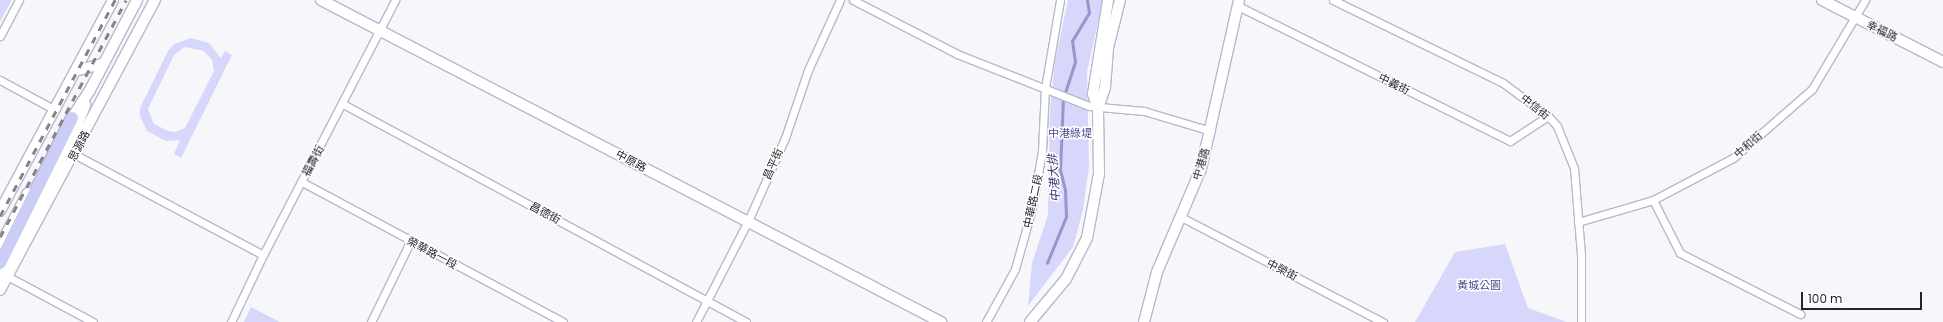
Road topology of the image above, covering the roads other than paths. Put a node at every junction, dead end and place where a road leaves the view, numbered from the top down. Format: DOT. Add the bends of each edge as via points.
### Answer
graph roads {
  1 [pos="19,0"];
  2 [pos="113,0"];
  3 [pos="137,0"];
  4 [pos="156,0"];
  5 [pos="321,0"];
  6 [pos="395,0"];
  7 [pos="840,0"];
  8 [pos="853,0"];
  9 [pos="1060,0"];
  10 [pos="1108,0"];
  11 [pos="1120,0"];
  12 [pos="1334,0"];
  13 [pos="1822,0"];
  14 [pos="1865,0"];
  15 [pos="1238,3"];
  16 [pos="1856,18"];
  17 [pos="380,30"];
  18 [pos="0,36"];
  19 [pos="1943,62"];
  20 [pos="104,63"];
  21 [pos="75,71"];
  22 [pos="0,80"];
  23 [pos="1045,88"];
  24 [pos="90,90"];
  25 [pos="343,104"];
  26 [pos="1094,107"];
  27 [pos="55,110"];
  28 [pos="1548,116"];
  29 [pos="72,118"];
  30 [pos="1211,131"];
  31 [pos="74,154"];
  32 [pos="302,182"];
  33 [pos="1653,200"];
  34 [pos="0,211"];
  35 [pos="1181,217"];
  36 [pos="748,222"];
  37 [pos="1578,222"];
  38 [pos="410,242"];
  39 [pos="0,246"];
  40 [pos="263,255"];
  41 [pos="0,263"];
  42 [pos="4,279"];
  43 [pos="0,290"];
  44 [pos="707,301"];
  45 [pos="1800,314"];
  46 [pos="93,322"];
  47 [pos="231,322"];
  48 [pos="371,322"];
  49 [pos="563,322"];
  50 [pos="696,322"];
  51 [pos="746,322"];
  52 [pos="941,322"];
  53 [pos="986,322"];
  54 [pos="1030,322"];
  55 [pos="1144,322"];
  56 [pos="1383,322"];
  57 [pos="1580,322"];
  1 -- 18 [label="street"];
  2 -- 21 [label="street"];
  3 -- 20 [label="street, 思源路"];
  4 -- 31 [label="street, 思源路"];
  5 -- 17 [label="street, 中原路"];
  6 -- 17 [label="street, 福壽街"];
  7 -- 36 [label="street, 昌平街" via="808,70 784,138"];
  8 -- 23 [label="street" via="957,54"];
  9 -- 23 [label="street, 中華路二段"];
  10 -- 26 [label="street" via="1094,78"];
  11 -- 26 [label="street" via="1108,48 1105,88"];
  12 -- 28 [label="street, 中信街" via="1503,83"];
  13 -- 16 [label="street, 幸福路"];
  14 -- 16 [label="street, 中和街"];
  15 -- 28 [label="street, 中義街" via="1510,141"];
  15 -- 30 [label="street, 中港路"];
  16 -- 19 [label="street, 幸福路"];
  16 -- 33 [label="street, 中和街" via="1812,89 1733,158"];
  17 -- 25 [label="street, 福壽街"];
  17 -- 36 [label="street, 中原路"];
  20 -- 21 [label="street"];
  20 -- 24 [label="street, 思源路"];
  21 -- 27 [label="street"];
  22 -- 27 [label="street"];
  23 -- 26 [label="street"];
  23 -- 53 [label="street, 中華路二段" via="1042,151 1032,208 1015,269"];
  24 -- 29 [label="street, 思源路"];
  24 -- 42 [label="street, 思源路" via="71,142"];
  25 -- 32 [label="street, 福壽街"];
  25 -- 44 [label="street, 昌德街"];
  26 -- 30 [label="street" via="1144,111"];
  26 -- 54 [label="street" via="1098,186 1087,238 1077,260 1057,290"];
  27 -- 34 [label="street"];
  28 -- 37 [label="street, 中信街" via="1557,126 1574,168"];
  29 -- 39 [label="street, 思源路"];
  29 -- 41 [label="highway"];
  30 -- 35 [label="street, 中港路" via="1201,169"];
  31 -- 40 [label="street"];
  31 -- 42 [label="street, 思源路"];
  32 -- 38 [label="street, 榮華路一段"];
  32 -- 40 [label="street, 福壽街"];
  33 -- 37 [label="street, 中和街"];
  33 -- 45 [label="street" via="1680,253"];
  35 -- 55 [label="street, 中港路" via="1156,272"];
  35 -- 56 [label="street, 中榮街"];
  36 -- 44 [label="street, 昌平街"];
  36 -- 52 [label="street, 中原路"];
  37 -- 57 [label="street, 中信街" via="1581,255"];
  38 -- 48 [label="street"];
  38 -- 49 [label="street, 榮華路一段"];
  40 -- 47 [label="street, 福壽街"];
  42 -- 43 [label="street, 思源路"];
  42 -- 46 [label="street"];
  44 -- 50 [label="street, 昌平街"];
  44 -- 51 [label="street, 昌德街"];
}
